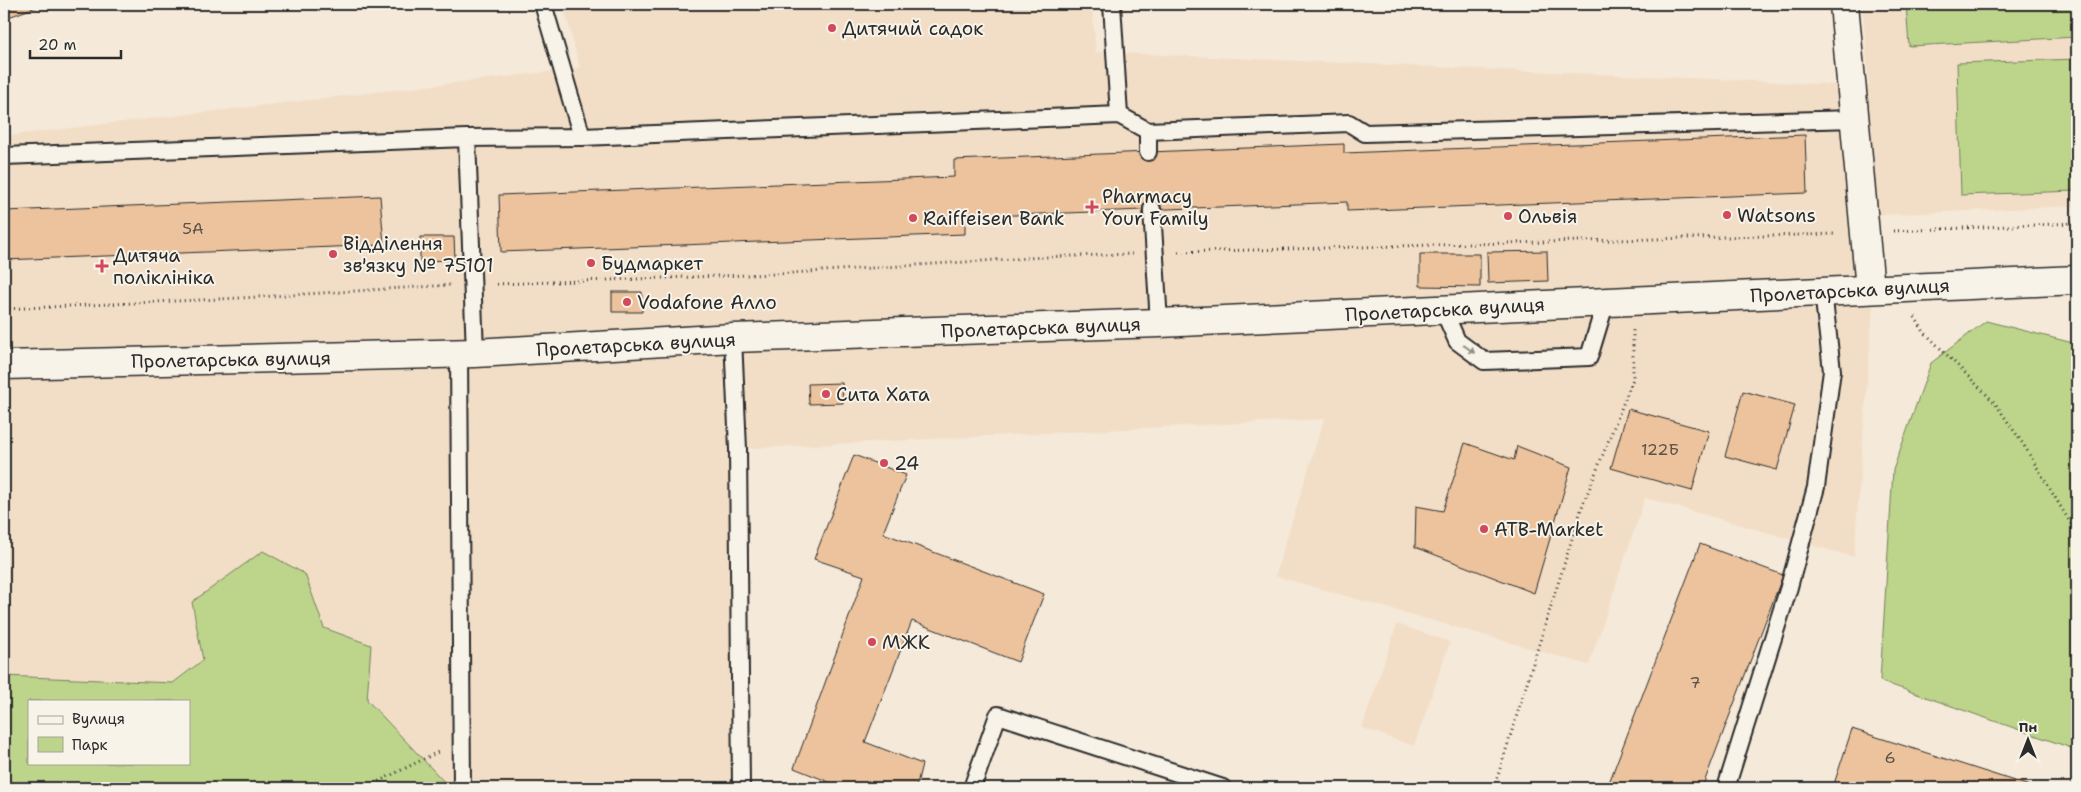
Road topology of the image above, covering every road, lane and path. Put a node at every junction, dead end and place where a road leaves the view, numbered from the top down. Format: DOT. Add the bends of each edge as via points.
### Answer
graph roads {
  1 [pos="543,4"];
  2 [pos="1112,4"];
  3 [pos="1844,4"];
  4 [pos="1119,114"];
  5 [pos="1856,119"];
  6 [pos="1148,131"];
  7 [pos="582,137"];
  8 [pos="466,138"];
  9 [pos="1148,152"];
  10 [pos="4,156"];
  11 [pos="1152,210"];
  12 [pos="2077,223"];
  13 [pos="1865,233"];
  14 [pos="1155,253"];
  15 [pos="2077,280"];
  16 [pos="472,285"];
  17 [pos="1897,288"];
  18 [pos="1870,289"];
  19 [pos="1823,291"];
  20 [pos="1619,301"];
  21 [pos="4,309"];
  22 [pos="1443,310"];
  23 [pos="1159,323"];
  24 [pos="733,338"];
  25 [pos="467,353"];
  26 [pos="4,365"];
  27 [pos="2077,534"];
  28 [pos="462,740"];
  29 [pos="365,788"];
  30 [pos="462,788"];
  31 [pos="741,788"];
  32 [pos="972,788"];
  33 [pos="1223,788"];
  34 [pos="1494,788"];
  35 [pos="1726,788"];
  1 -- 7 [label="lane"];
  2 -- 4 [label="lane"];
  3 -- 5 [label="street"];
  4 -- 6 [label="lane"];
  4 -- 7 [label="lane"];
  5 -- 6 [label="lane" via="1366,133 1349,123"];
  5 -- 13 [label="street"];
  6 -- 9 [label="lane"];
  7 -- 8 [label="lane"];
  8 -- 10 [label="lane"];
  8 -- 16 [label="lane"];
  11 -- 14 [label="lane"];
  12 -- 13 [label="path"];
  13 -- 14 [label="path"];
  13 -- 18 [label="street"];
  14 -- 16 [label="path" via="776,274"];
  14 -- 23 [label="lane"];
  15 -- 17 [label="street, Пролетарська вулиця"];
  16 -- 21 [label="path"];
  16 -- 25 [label="lane"];
  17 -- 18 [label="street, Пролетарська вулиця"];
  17 -- 27 [label="path" via="1924,332 1995,404"];
  18 -- 19 [label="street, Пролетарська вулиця"];
  19 -- 20 [label="street, Пролетарська вулиця"];
  19 -- 35 [label="lane" via="1832,371 1816,487 1789,587"];
  20 -- 22 [label="street, Пролетарська вулиця"];
  22 -- 20 [label="lane, one-way" via="1457,341 1484,361 1573,358 1588,357"];
  20 -- 34 [label="path" via="1633,379 1582,507"];
  22 -- 23 [label="street, Пролетарська вулиця"];
  23 -- 24 [label="street, Пролетарська вулиця"];
  24 -- 25 [label="street, Пролетарська вулиця"];
  24 -- 31 [label="lane" via="738,449"];
  25 -- 26 [label="street, Пролетарська вулиця"];
  25 -- 28 [label="lane"];
  28 -- 29 [label="path"];
  28 -- 30 [label="lane"];
  32 -- 33 [label="lane" via="998,715"];
}
